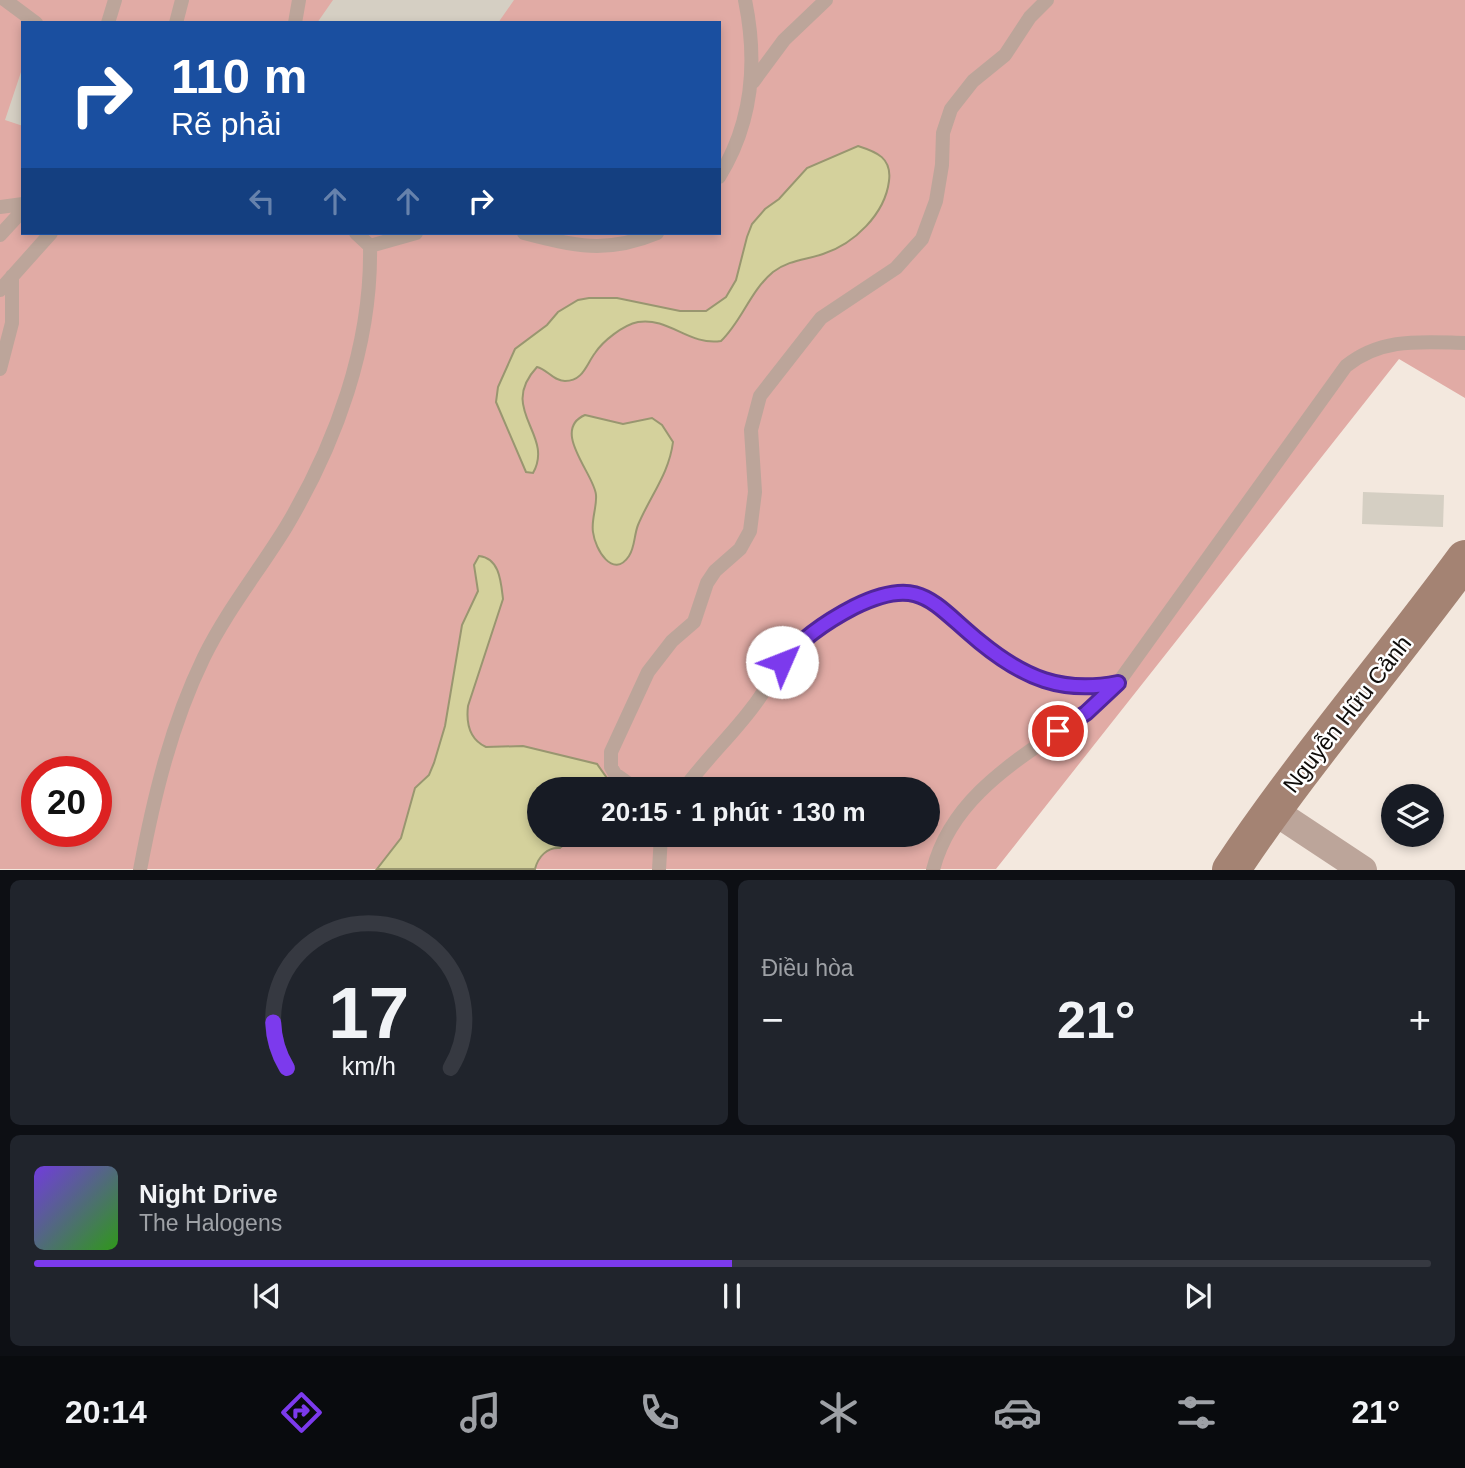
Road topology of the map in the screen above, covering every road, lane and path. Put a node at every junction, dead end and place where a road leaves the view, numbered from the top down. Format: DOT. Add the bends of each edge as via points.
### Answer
graph roads {
  1 [pos="5,0"];
  2 [pos="115,0"];
  3 [pos="182,0"];
  4 [pos="299,0"];
  5 [pos="745,0"];
  6 [pos="826,0"];
  7 [pos="1047,0"];
  8 [pos="33,21"];
  9 [pos="109,21"];
  10 [pos="177,21"];
  11 [pos="295,21"];
  12 [pos="752,84"];
  13 [pos="721,173"];
  14 [pos="21,204"];
  15 [pos="0,207"];
  16 [pos="21,212"];
  17 [pos="0,235"];
  18 [pos="49,235"];
  19 [pos="358,235"];
  20 [pos="409,235"];
  21 [pos="532,235"];
  22 [pos="651,235"];
  23 [pos="370,246"];
  24 [pos="12,276"];
  25 [pos="0,290"];
  26 [pos="1465,343"];
  27 [pos="0,369"];
  28 [pos="1465,559"];
  29 [pos="1118,683"];
  30 [pos="619,777"];
  31 [pos="693,777"];
  32 [pos="1272,809"];
  33 [pos="660,847"];
  34 [pos="141,870"];
  35 [pos="659,870"];
  36 [pos="933,870"];
  37 [pos="1231,870"];
  38 [pos="1363,870"];
  1 -- 8 [label="lane"];
  2 -- 9 [label="lane"];
  3 -- 10 [label="lane"];
  4 -- 11 [label="lane"];
  5 -- 12 [label="lane"];
  6 -- 12 [label="lane" via="784,40"];
  7 -- 30 [label="lane" via="1005,55 973,81 951,108 943,134 936,201 922,239 896,268 821,318 760,396 751,430 755,492 750,531 740,549 707,583 694,622 648,672 611,752 611,767"];
  12 -- 13 [label="lane" via="742,130"];
  14 -- 15 [label="lane"];
  16 -- 17 [label="lane"];
  18 -- 24 [label="lane"];
  19 -- 23 [label="lane"];
  20 -- 23 [label="lane"];
  21 -- 22 [label="lane" via="580,247 622,245"];
  23 -- 34 [label="lane" via="361,347 338,419 307,490 231,606 190,689 161,771"];
  24 -- 25 [label="lane"];
  24 -- 27 [label="lane" via="12,323"];
  26 -- 29 [label="lane" via="1398,342 1358,356 1346,366"];
  28 -- 32 [label="street, Nguyễn Hữu Cảnh"];
  29 -- 31 [label="lane" via="1075,688 1046,682 989,649 934,601 909,593 884,595 835,618 791,652 754,707"];
  29 -- 36 [label="lane" via="1086,713 996,776 958,820"];
  32 -- 37 [label="street, Nguyễn Hữu Cảnh"];
  32 -- 38 [label="street"];
  33 -- 35 [label="lane"];
}
